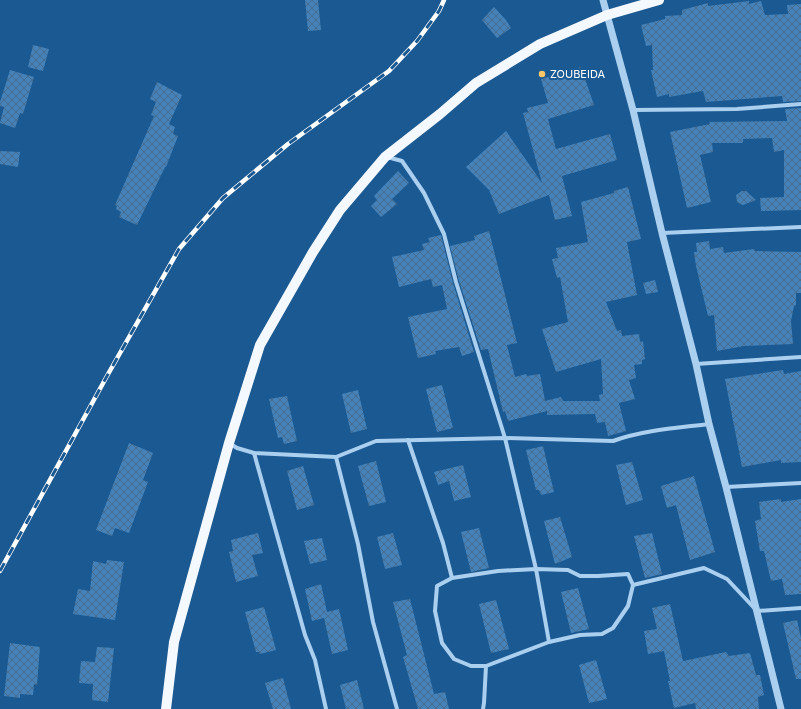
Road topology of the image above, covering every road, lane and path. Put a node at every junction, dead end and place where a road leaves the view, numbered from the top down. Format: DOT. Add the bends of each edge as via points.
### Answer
graph roads {
  1 [pos="600,0"];
  2 [pos="659,0"];
  3 [pos="605,7"];
  4 [pos="801,104"];
  5 [pos="633,110"];
  6 [pos="385,156"];
  7 [pos="801,227"];
  8 [pos="662,234"];
  9 [pos="801,357"];
  10 [pos="696,364"];
  11 [pos="709,424"];
  12 [pos="505,438"];
  13 [pos="408,440"];
  14 [pos="229,443"];
  15 [pos="254,453"];
  16 [pos="336,457"];
  17 [pos="801,483"];
  18 [pos="726,487"];
  19 [pos="536,569"];
  20 [pos="452,578"];
  21 [pos="633,584"];
  22 [pos="801,608"];
  23 [pos="757,611"];
  24 [pos="549,642"];
  25 [pos="486,666"];
  26 [pos="166,709"];
  27 [pos="326,709"];
  28 [pos="397,709"];
  29 [pos="483,709"];
  30 [pos="781,709"];
  1 -- 3 [label="street"];
  2 -- 3 [label="main road"];
  3 -- 5 [label="street"];
  3 -- 6 [label="main road" via="476,83"];
  4 -- 5 [label="street" via="737,109"];
  5 -- 8 [label="street"];
  6 -- 12 [label="street" via="402,161 424,193 444,234 456,282"];
  6 -- 14 [label="main road" via="340,210 260,345"];
  7 -- 8 [label="street"];
  8 -- 10 [label="street"];
  9 -- 10 [label="street"];
  10 -- 11 [label="street"];
  11 -- 12 [label="street" via="613,441"];
  11 -- 18 [label="street"];
  12 -- 13 [label="street"];
  12 -- 19 [label="street"];
  13 -- 16 [label="street" via="376,441"];
  13 -- 20 [label="street" via="443,543"];
  14 -- 15 [label="street"];
  14 -- 26 [label="main road" via="174,642"];
  15 -- 16 [label="street"];
  15 -- 27 [label="street" via="304,635 315,660"];
  16 -- 28 [label="street" via="358,544 373,622"];
  17 -- 18 [label="street"];
  18 -- 23 [label="street"];
  19 -- 20 [label="street" via="498,571"];
  19 -- 21 [label="street" via="568,570 580,576 628,574"];
  19 -- 24 [label="street"];
  20 -- 25 [label="street" via="437,586 435,611 442,644 454,659 471,666"];
  21 -- 23 [label="street" via="704,568 727,579"];
  21 -- 24 [label="street" via="628,606 613,628 602,634 580,635"];
  22 -- 23 [label="street"];
  23 -- 30 [label="street"];
  24 -- 25 [label="street"];
  25 -- 29 [label="street"];
}
